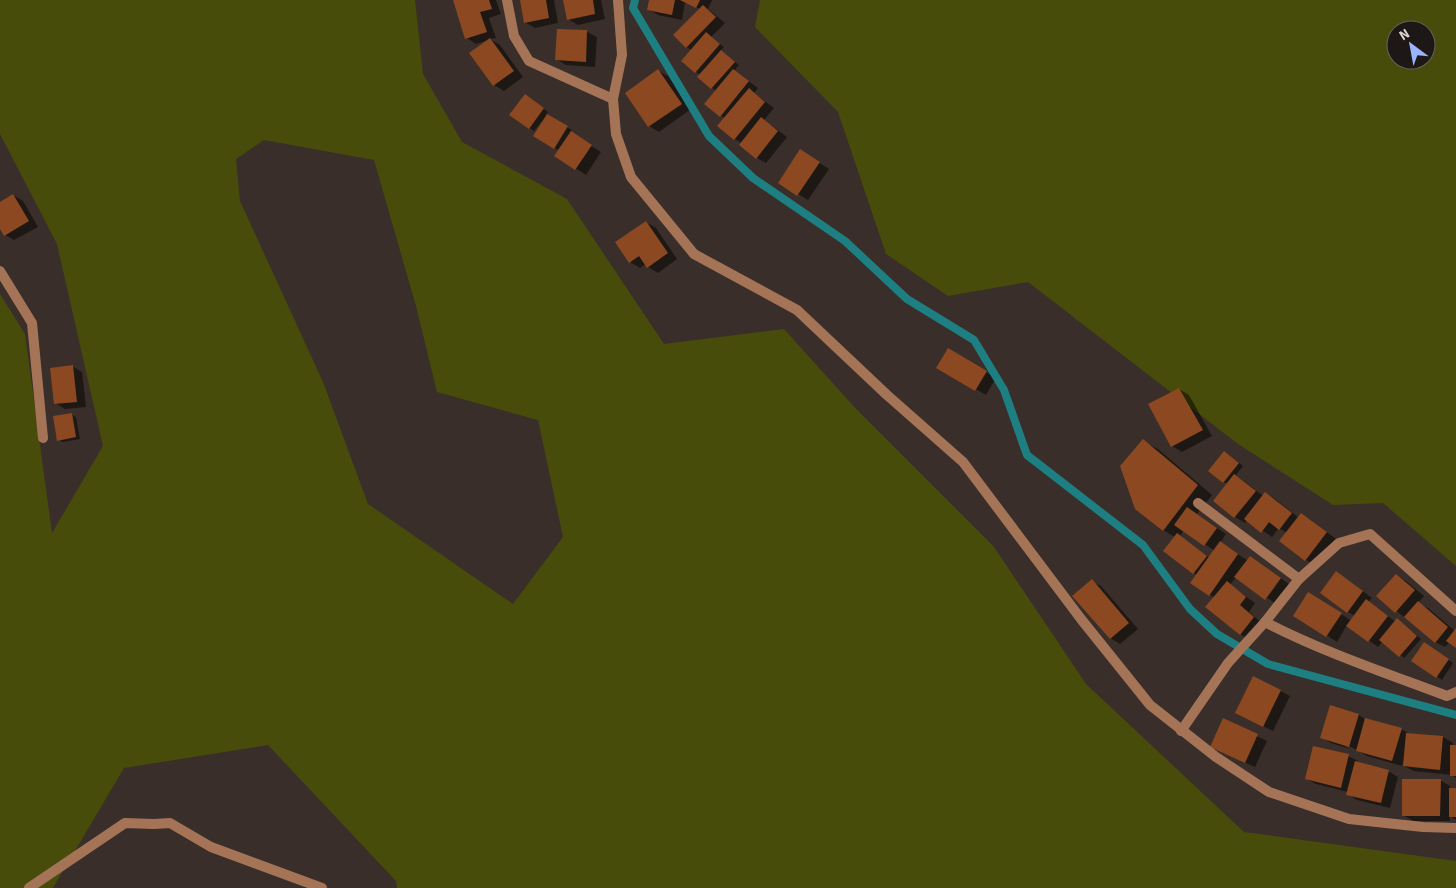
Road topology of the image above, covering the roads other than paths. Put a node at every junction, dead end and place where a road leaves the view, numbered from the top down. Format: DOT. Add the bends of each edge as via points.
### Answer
graph roads {
  1 [pos="507,0"];
  2 [pos="618,0"];
  3 [pos="613,99"];
  4 [pos="0,271"];
  5 [pos="43,438"];
  6 [pos="1198,503"];
  7 [pos="1299,579"];
  8 [pos="1456,612"];
  9 [pos="1265,622"];
  10 [pos="1456,692"];
  11 [pos="1182,731"];
  12 [pos="1456,828"];
  13 [pos="29,888"];
  14 [pos="322,888"];
  1 -- 3 [label="street" via="514,36 529,61"];
  2 -- 3 [label="street" via="622,55"];
  3 -- 11 [label="street" via="616,134 631,177 694,254 798,310 963,462 1150,705"];
  4 -- 5 [label="street" via="32,323"];
  6 -- 7 [label="street"];
  7 -- 8 [label="street" via="1339,543 1370,534"];
  7 -- 9 [label="street"];
  9 -- 10 [label="street" via="1293,637 1447,696"];
  9 -- 11 [label="street" via="1228,663"];
  11 -- 12 [label="street" via="1269,792 1349,819 1423,828"];
  13 -- 14 [label="street" via="125,824 170,823 211,847"];
}
